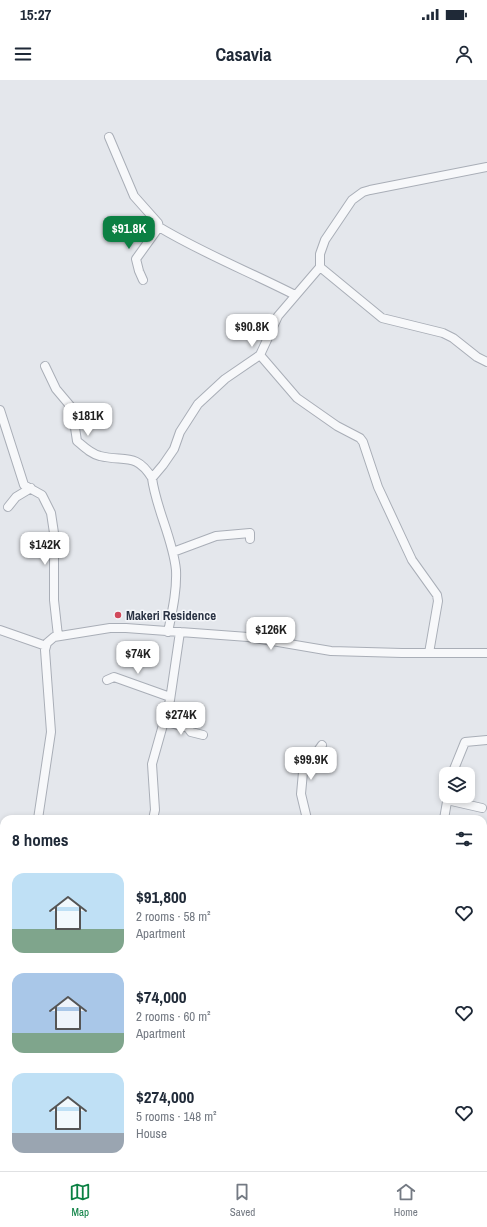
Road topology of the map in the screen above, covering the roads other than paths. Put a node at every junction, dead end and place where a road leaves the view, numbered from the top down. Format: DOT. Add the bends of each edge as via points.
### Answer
graph roads {
  1 [pos="109,137"];
  2 [pos="487,167"];
  3 [pos="159,227"];
  4 [pos="320,266"];
  5 [pos="143,280"];
  6 [pos="296,295"];
  7 [pos="260,355"];
  8 [pos="487,362"];
  9 [pos="45,366"];
  10 [pos="0,410"];
  11 [pos="152,478"];
  12 [pos="31,488"];
  13 [pos="8,507"];
  14 [pos="250,540"];
  15 [pos="172,552"];
  16 [pos="0,630"];
  17 [pos="168,632"];
  18 [pos="180,632"];
  19 [pos="58,636"];
  20 [pos="46,646"];
  21 [pos="429,653"];
  22 [pos="487,653"];
  23 [pos="107,680"];
  24 [pos="170,697"];
  25 [pos="164,721"];
  26 [pos="203,735"];
  27 [pos="487,740"];
  28 [pos="322,745"];
  29 [pos="455,767"];
  30 [pos="447,803"];
  31 [pos="465,803"];
  32 [pos="482,808"];
  33 [pos="39,815"];
  34 [pos="154,815"];
  35 [pos="305,815"];
  36 [pos="445,815"];
  1 -- 3 [label="street" via="134,196 158,222"];
  2 -- 4 [label="street" via="370,190 356,196 325,240 320,254"];
  3 -- 5 [label="street" via="136,259"];
  3 -- 6 [label="street" via="191,246"];
  4 -- 6 [label="street"];
  4 -- 8 [label="street" via="382,318 443,332"];
  6 -- 7 [label="street" via="278,316"];
  7 -- 11 [label="street" via="225,379 198,404 180,432 174,449"];
  7 -- 21 [label="street" via="297,398 360,438 366,447 378,487 412,560 437,595"];
  9 -- 11 [label="street" via="56,389 72,408 77,441 98,455 132,459 147,469"];
  10 -- 12 [label="street" via="24,485"];
  11 -- 15 [label="street" via="155,497"];
  12 -- 13 [label="street" via="16,497"];
  12 -- 19 [label="street" via="42,495 53,523 54,600"];
  14 -- 15 [label="street" via="250,533 216,536"];
  15 -- 17 [label="street" via="176,572"];
  16 -- 20 [label="street"];
  17 -- 18 [label="street"];
  17 -- 19 [label="street" via="110,628"];
  18 -- 21 [label="street" via="248,637 331,650"];
  18 -- 24 [label="street"];
  19 -- 20 [label="street" via="50,640"];
  20 -- 33 [label="street" via="51,732"];
  21 -- 22 [label="street"];
  23 -- 24 [label="street" via="114,677"];
  24 -- 25 [label="street"];
  25 -- 26 [label="street"];
  25 -- 34 [label="street" via="152,764"];
  27 -- 29 [label="street" via="465,742"];
  28 -- 35 [label="street" via="303,772 302,794"];
  30 -- 36 [label="street"];
  31 -- 32 [label="street"];
}
